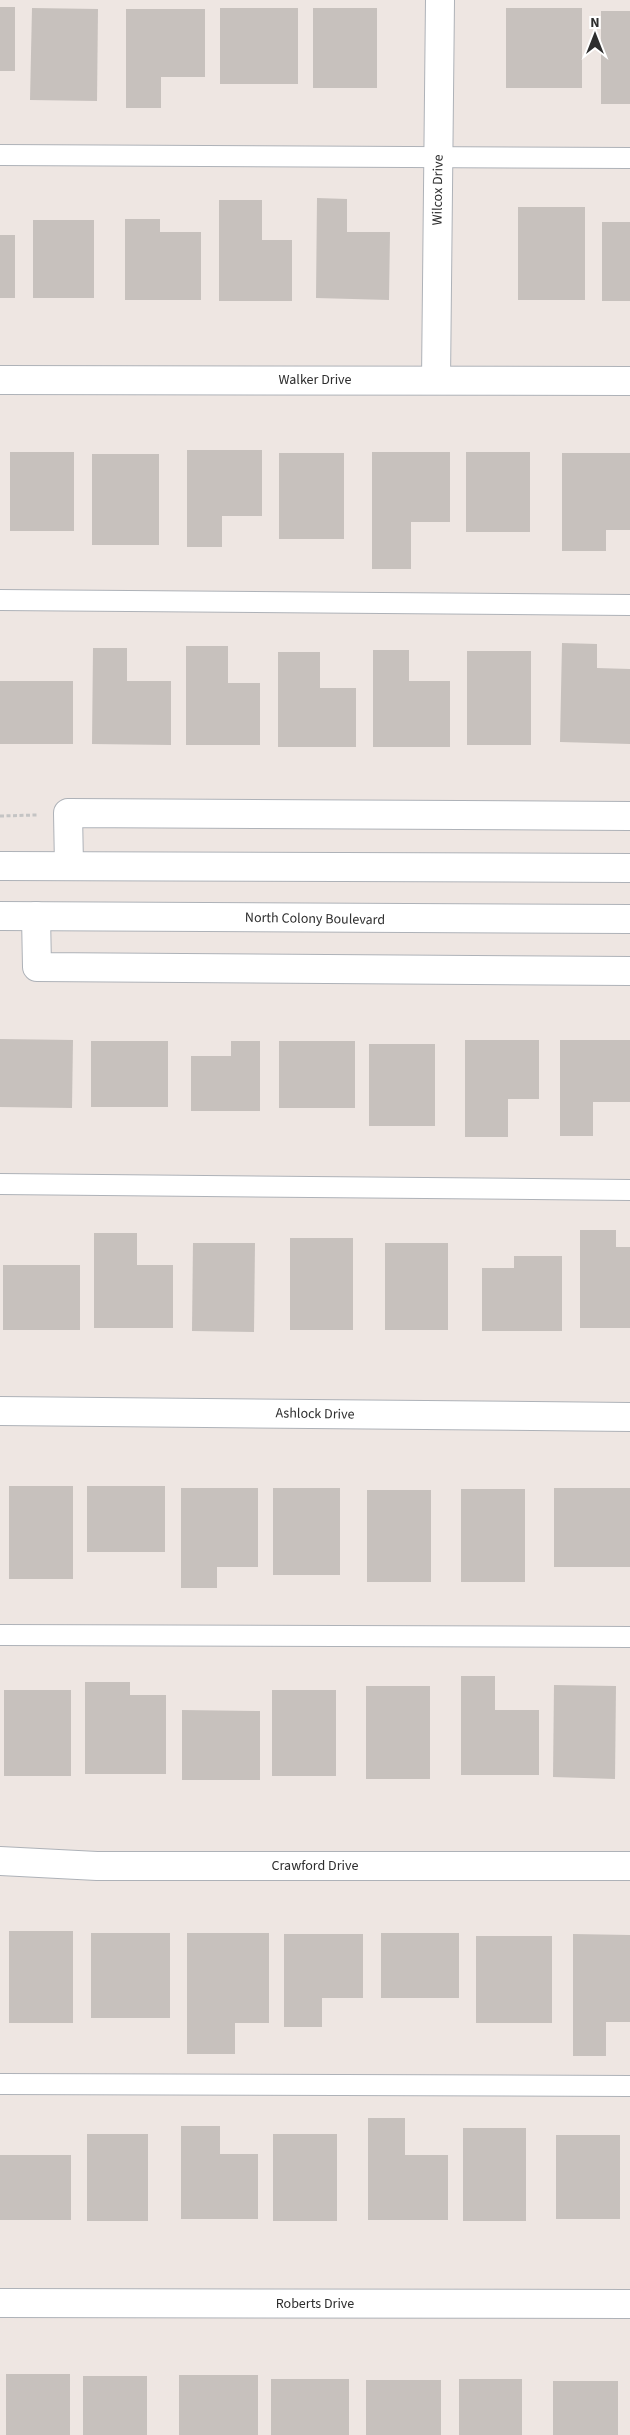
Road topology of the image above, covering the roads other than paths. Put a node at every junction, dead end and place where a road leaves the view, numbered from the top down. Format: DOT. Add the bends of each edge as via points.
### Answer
graph roads {
  1 [pos="440,0"];
  2 [pos="0,155"];
  3 [pos="439,157"];
  4 [pos="630,158"];
  5 [pos="0,380"];
  6 [pos="436,380"];
  7 [pos="630,381"];
  8 [pos="0,600"];
  9 [pos="630,605"];
  10 [pos="630,816"];
  11 [pos="0,866"];
  12 [pos="69,866"];
  13 [pos="630,868"];
  14 [pos="0,916"];
  15 [pos="36,916"];
  16 [pos="630,920"];
  17 [pos="630,971"];
  18 [pos="0,1184"];
  19 [pos="630,1190"];
  20 [pos="0,1411"];
  21 [pos="630,1417"];
  22 [pos="0,1635"];
  23 [pos="630,1638"];
  24 [pos="0,1861"];
  25 [pos="630,1866"];
  26 [pos="0,2084"];
  27 [pos="630,2086"];
  28 [pos="0,2303"];
  29 [pos="630,2304"];
  1 -- 3 [label="street, Wilcox Drive"];
  2 -- 3 [label="lane"];
  3 -- 4 [label="lane"];
  3 -- 6 [label="street, Wilcox Drive"];
  5 -- 6 [label="street, Walker Drive"];
  6 -- 7 [label="street, Walker Drive"];
  8 -- 9 [label="lane"];
  10 -- 12 [label="street" via="68,813"];
  11 -- 12 [label="street"];
  12 -- 13 [label="street"];
  14 -- 15 [label="street, North Colony Boulevard"];
  15 -- 16 [label="street, North Colony Boulevard"];
  15 -- 17 [label="street" via="37,967"];
  18 -- 19 [label="lane"];
  20 -- 21 [label="street, Ashlock Drive"];
  22 -- 23 [label="lane"];
  24 -- 25 [label="street, Crawford Drive" via="97,1866"];
  26 -- 27 [label="lane"];
  28 -- 29 [label="street, Roberts Drive"];
}
